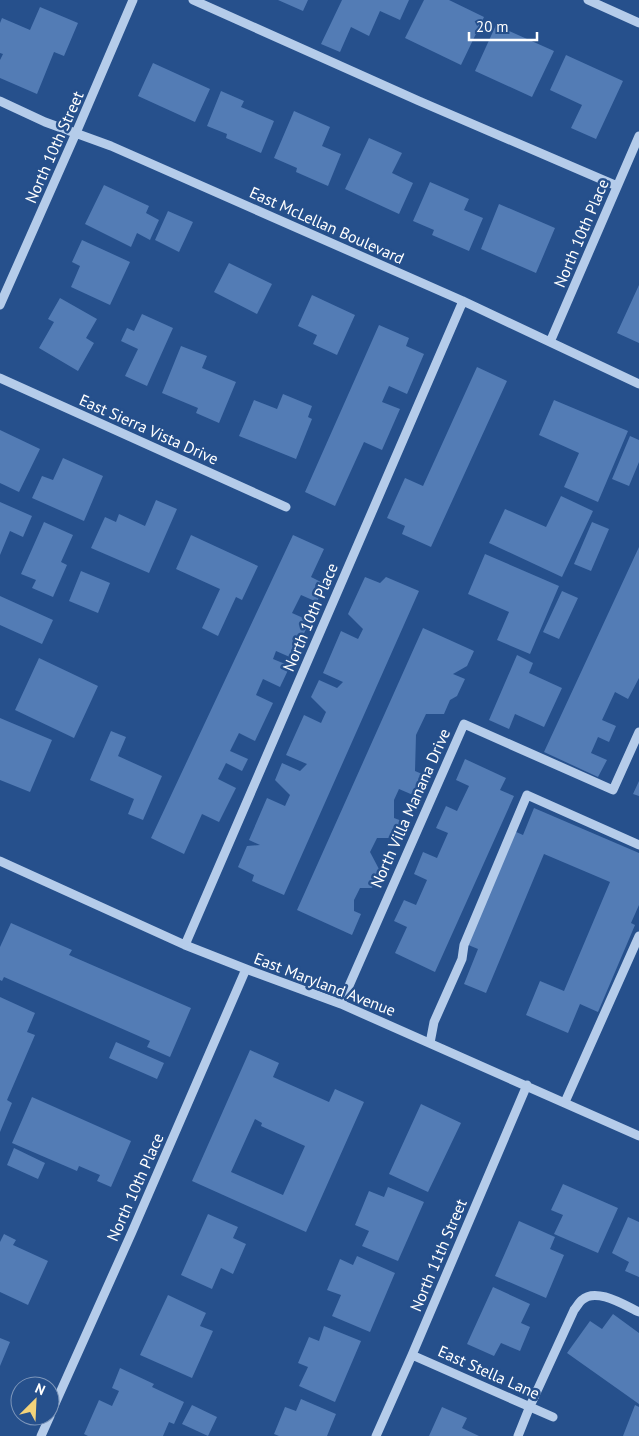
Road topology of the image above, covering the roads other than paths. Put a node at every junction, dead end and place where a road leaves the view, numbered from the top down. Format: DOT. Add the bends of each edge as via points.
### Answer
graph roads {
  1 [pos="133,0"];
  2 [pos="193,0"];
  3 [pos="588,0"];
  4 [pos="639,23"];
  5 [pos="0,101"];
  6 [pos="76,133"];
  7 [pos="639,136"];
  8 [pos="617,186"];
  9 [pos="463,301"];
  10 [pos="0,305"];
  11 [pos="550,342"];
  12 [pos="0,378"];
  13 [pos="639,384"];
  14 [pos="286,508"];
  15 [pos="639,732"];
  16 [pos="639,845"];
  17 [pos="0,861"];
  18 [pos="639,936"];
  19 [pos="185,945"];
  20 [pos="246,969"];
  21 [pos="341,1004"];
  22 [pos="430,1043"];
  23 [pos="527,1085"];
  24 [pos="565,1102"];
  25 [pos="639,1136"];
  26 [pos="639,1312"];
  27 [pos="412,1354"];
  28 [pos="60,1394"];
  29 [pos="530,1406"];
  30 [pos="553,1416"];
  31 [pos="376,1436"];
  32 [pos="518,1436"];
  1 -- 6 [label="street, North 10th Street"];
  2 -- 8 [label="street"];
  3 -- 4 [label="street"];
  5 -- 6 [label="street, East McLellan Boulevard"];
  6 -- 9 [label="street, East McLellan Boulevard"];
  6 -- 10 [label="street, North 10th Street"];
  7 -- 8 [label="street, North 10th Place"];
  8 -- 11 [label="street, North 10th Place"];
  9 -- 11 [label="street, East McLellan Boulevard"];
  9 -- 19 [label="street, North 10th Place"];
  11 -- 13 [label="street, East McLellan Boulevard"];
  12 -- 14 [label="street, East Sierra Vista Drive"];
  15 -- 21 [label="street, North Villa Manana Drive" via="613,790 464,724"];
  16 -- 22 [label="street" via="527,795 464,945 462,959 434,1022"];
  17 -- 19 [label="street, East Maryland Avenue"];
  18 -- 24 [label="street"];
  19 -- 20 [label="street, East Maryland Avenue"];
  20 -- 21 [label="street, East Maryland Avenue"];
  20 -- 28 [label="street, North 10th Place"];
  21 -- 22 [label="street, East Maryland Avenue"];
  22 -- 23 [label="street, East Maryland Avenue"];
  23 -- 24 [label="street, East Maryland Avenue"];
  23 -- 27 [label="street, North 11th Street"];
  24 -- 25 [label="street, East Maryland Avenue"];
  26 -- 29 [label="street" via="602,1296 591,1295 582,1300 574,1310"];
  27 -- 29 [label="street, East Stella Lane"];
  27 -- 31 [label="street, North 11th Street"];
  29 -- 30 [label="street, East Stella Lane"];
  29 -- 32 [label="street"];
}
